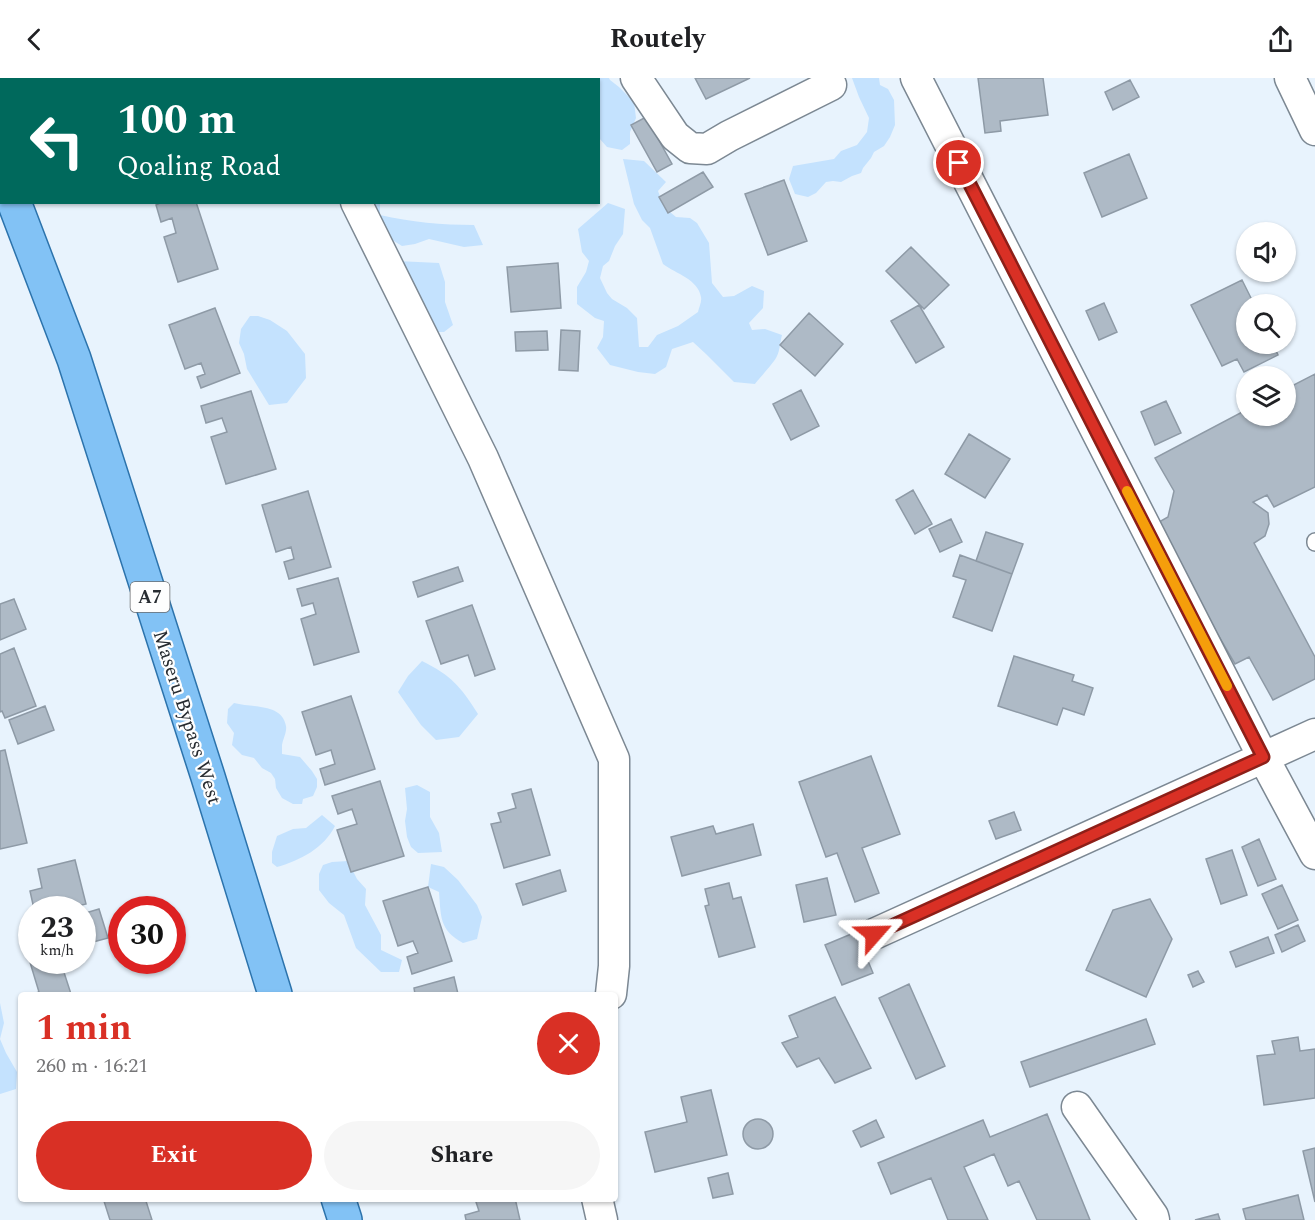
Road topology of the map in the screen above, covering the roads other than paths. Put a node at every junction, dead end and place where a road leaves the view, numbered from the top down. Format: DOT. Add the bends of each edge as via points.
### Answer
graph roads {
  1 [pos="636,78"];
  2 [pos="916,78"];
  3 [pos="1290,78"];
  4 [pos="831,85"];
  5 [pos="1315,130"];
  6 [pos="15,204"];
  7 [pos="357,204"];
  8 [pos="1315,734"];
  9 [pos="1263,757"];
  10 [pos="1315,854"];
  11 [pos="874,934"];
  12 [pos="274,992"];
  13 [pos="611,992"];
  14 [pos="1077,1107"];
  15 [pos="339,1202"];
  16 [pos="598,1202"];
  17 [pos="345,1220"];
  18 [pos="602,1220"];
  19 [pos="1154,1220"];
  1 -- 4 [label="street" via="675,136 690,148 707,150"];
  2 -- 9 [label="street"];
  3 -- 5 [label="street"];
  6 -- 12 [label="main road, Maseru Bypass West / A7" via="74,359"];
  7 -- 13 [label="street" via="483,458 614,759 615,966"];
  8 -- 9 [label="street"];
  9 -- 10 [label="street"];
  9 -- 11 [label="street"];
  14 -- 19 [label="street"];
  15 -- 17 [label="main road"];
  16 -- 18 [label="street"];
}
